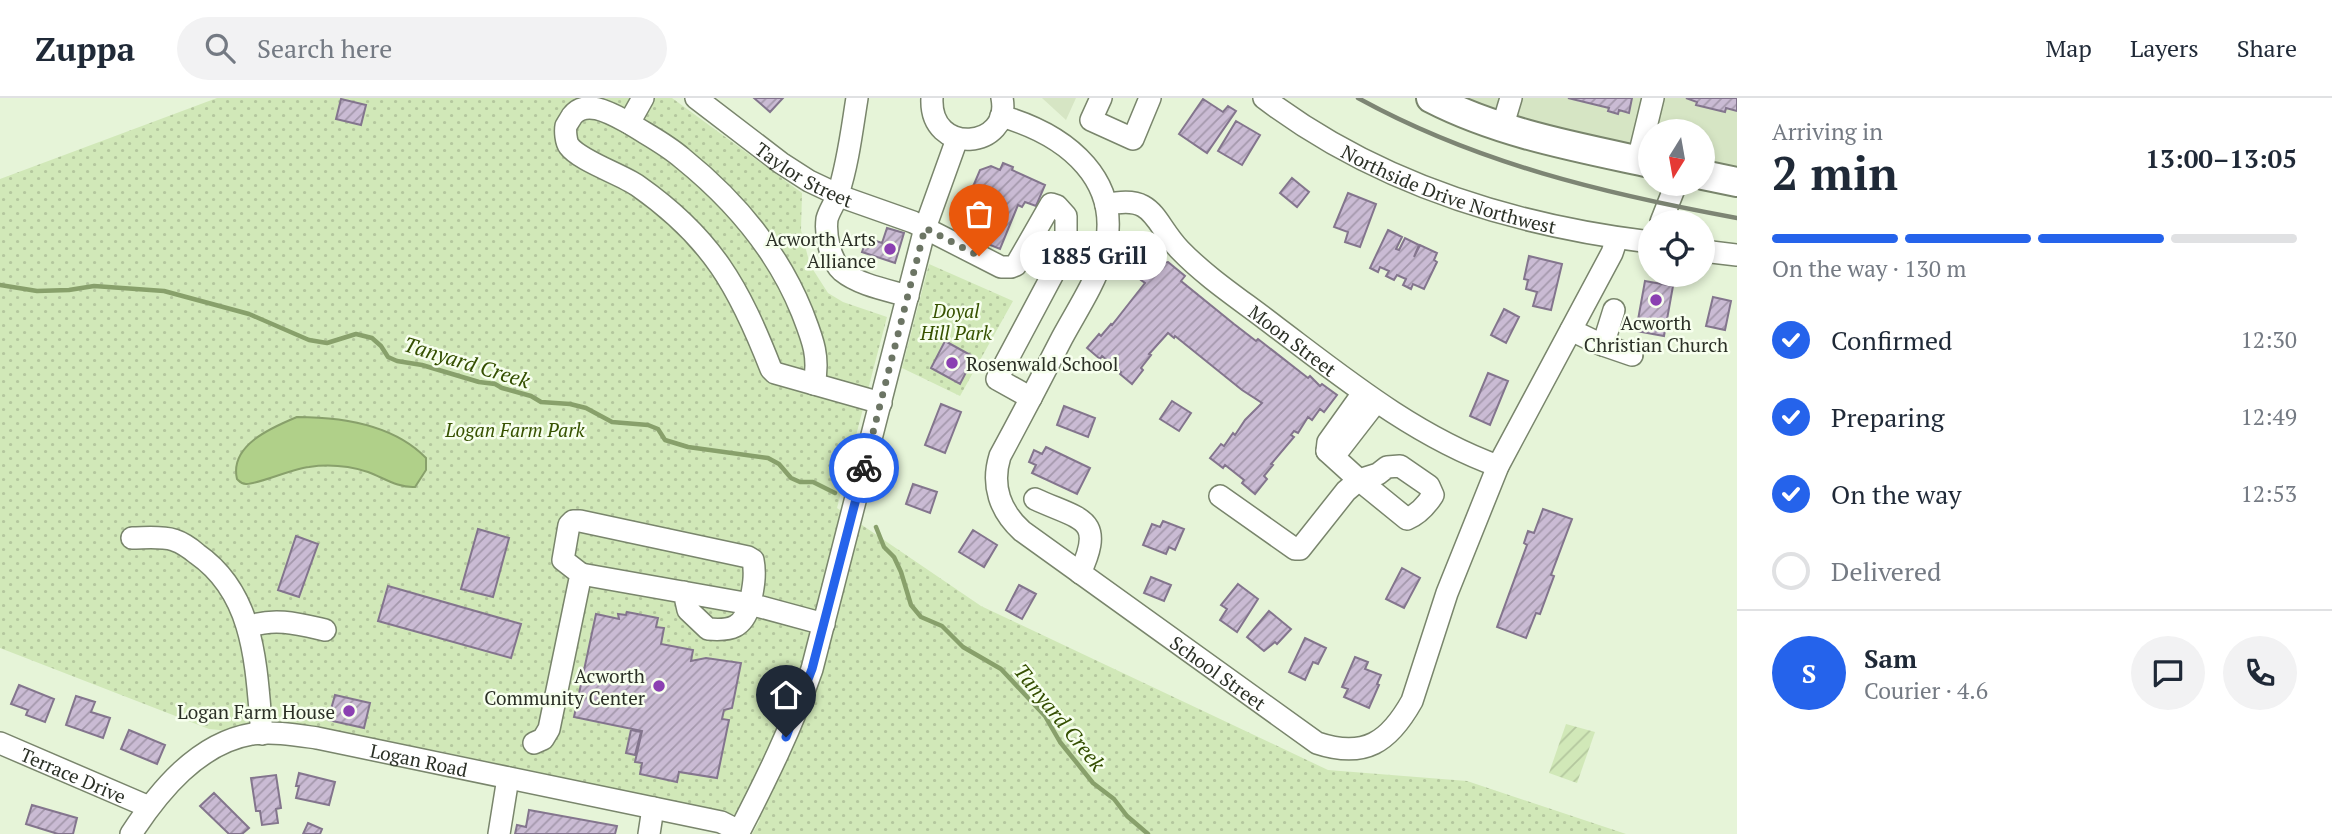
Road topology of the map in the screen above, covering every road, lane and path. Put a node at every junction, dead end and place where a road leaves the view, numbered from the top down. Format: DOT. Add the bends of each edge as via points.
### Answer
graph roads {
  1 [pos="643,98"];
  2 [pos="696,98"];
  3 [pos="857,98"];
  4 [pos="932,98"];
  5 [pos="1101,98"];
  6 [pos="1150,98"];
  7 [pos="1264,98"];
  8 [pos="1431,98"];
  9 [pos="1511,98"];
  10 [pos="1653,98"];
  11 [pos="1001,107"];
  12 [pos="1650,119"];
  13 [pos="1091,121"];
  14 [pos="629,123"];
  15 [pos="1502,128"];
  16 [pos="957,139"];
  17 [pos="1073,152"];
  18 [pos="1638,161"];
  19 [pos="1715,177"];
  20 [pos="1737,182"];
  21 [pos="838,195"];
  22 [pos="1106,205"];
  23 [pos="925,228"];
  24 [pos="1617,238"];
  25 [pos="1638,241"];
  26 [pos="1715,252"];
  27 [pos="1737,255"];
  28 [pos="908,296"];
  29 [pos="1614,310"];
  30 [pos="1570,330"];
  31 [pos="1603,345"];
  32 [pos="1632,355"];
  33 [pos="814,384"];
  34 [pos="1031,398"];
  35 [pos="1370,398"];
  36 [pos="881,402"];
  37 [pos="1498,466"];
  38 [pos="1220,496"];
  39 [pos="1035,499"];
  40 [pos="132,538"];
  41 [pos="1080,573"];
  42 [pos="582,574"];
  43 [pos="684,592"];
  44 [pos="750,604"];
  45 [pos="824,624"];
  46 [pos="248,626"];
  47 [pos="325,630"];
  48 [pos="262,733"];
  49 [pos="0,743"];
  50 [pos="534,743"];
  51 [pos="508,778"];
  52 [pos="149,807"];
  53 [pos="653,807"];
  54 [pos="738,833"];
  55 [pos="131,834"];
  56 [pos="499,834"];
  57 [pos="649,834"];
  1 -- 14 [label="street"];
  2 -- 21 [label="street, Taylor Street" via="781,163"];
  3 -- 21 [label="street"];
  4 -- 16 [label="street" via="940,127"];
  5 -- 13 [label="street"];
  6 -- 13 [label="street" via="1133,139"];
  7 -- 24 [label="street, Northside Drive Northwest" via="1350,154 1422,187 1508,214"];
  8 -- 15 [label="main road"];
  9 -- 15 [label="street"];
  10 -- 12 [label="street"];
  11 -- 16 [label="street" via="988,134"];
  11 -- 17 [label="street, School Street"];
  13 -- 17 [label="street"];
  14 -- 33 [label="street" via="681,156 755,229 804,318 816,354"];
  14 -- 33 [label="street" via="598,108 581,108 566,125 567,143 579,155 637,185 698,236 732,284 771,369"];
  15 -- 18 [label="main road"];
  16 -- 23 [label="street"];
  17 -- 22 [label="street, School Street" via="1090,169"];
  19 -- 20 [label="main road"];
  21 -- 23 [label="street, Taylor Street"];
  21 -- 28 [label="street" via="827,226 842,271"];
  22 -- 34 [label="street, School Street" via="1102,259"];
  22 -- 35 [label="street, Moon Street" via="1131,201 1150,210 1180,250"];
  23 -- 28 [label="street"];
  23 -- 34 [label="street, Taylor Street" via="1001,267 1011,267 1051,204 1066,216 1063,255 997,380"];
  24 -- 25 [label="street, Northside Drive Northwest"];
  24 -- 30 [label="street, School Street"];
  26 -- 27 [label="street"];
  28 -- 36 [label="street"];
  29 -- 31 [label="street"];
  30 -- 31 [label="street"];
  30 -- 37 [label="street, School Street"];
  31 -- 32 [label="street"];
  33 -- 36 [label="street"];
  34 -- 41 [label="street, School Street" via="1000,456 998,496 1014,524"];
  35 -- 37 [label="street, Moon Street"];
  35 -- 38 [label="street" via="1328,442 1327,451 1359,480 1300,549"];
  36 -- 45 [label="street"];
  37 -- 41 [label="street, School Street" via="1447,593 1412,701 1395,729 1370,746 1334,748 1317,743"];
  39 -- 41 [label="street" via="1090,529 1092,541"];
  40 -- 46 [label="street" via="177,541 208,561 225,578"];
  42 -- 43 [label="street"];
  42 -- 44 [label="street" via="563,560 573,521 748,557 754,565"];
  42 -- 50 [label="street" via="549,729"];
  43 -- 44 [label="street"];
  43 -- 44 [label="street" via="688,610 708,628 732,628 746,616"];
  44 -- 45 [label="street"];
  45 -- 54 [label="street" via="794,720"];
  46 -- 47 [label="street" via="276,621"];
  46 -- 48 [label="street"];
  48 -- 51 [label="street, Logan Road" via="317,738"];
  48 -- 52 [label="street, Logan Road" via="218,745 172,781"];
  49 -- 52 [label="street, Terrace Drive"];
  51 -- 53 [label="street, Logan Road"];
  51 -- 56 [label="street"];
  52 -- 55 [label="street, Logan Road"];
  53 -- 54 [label="street, Logan Road" via="722,822"];
  53 -- 57 [label="street"];
}
